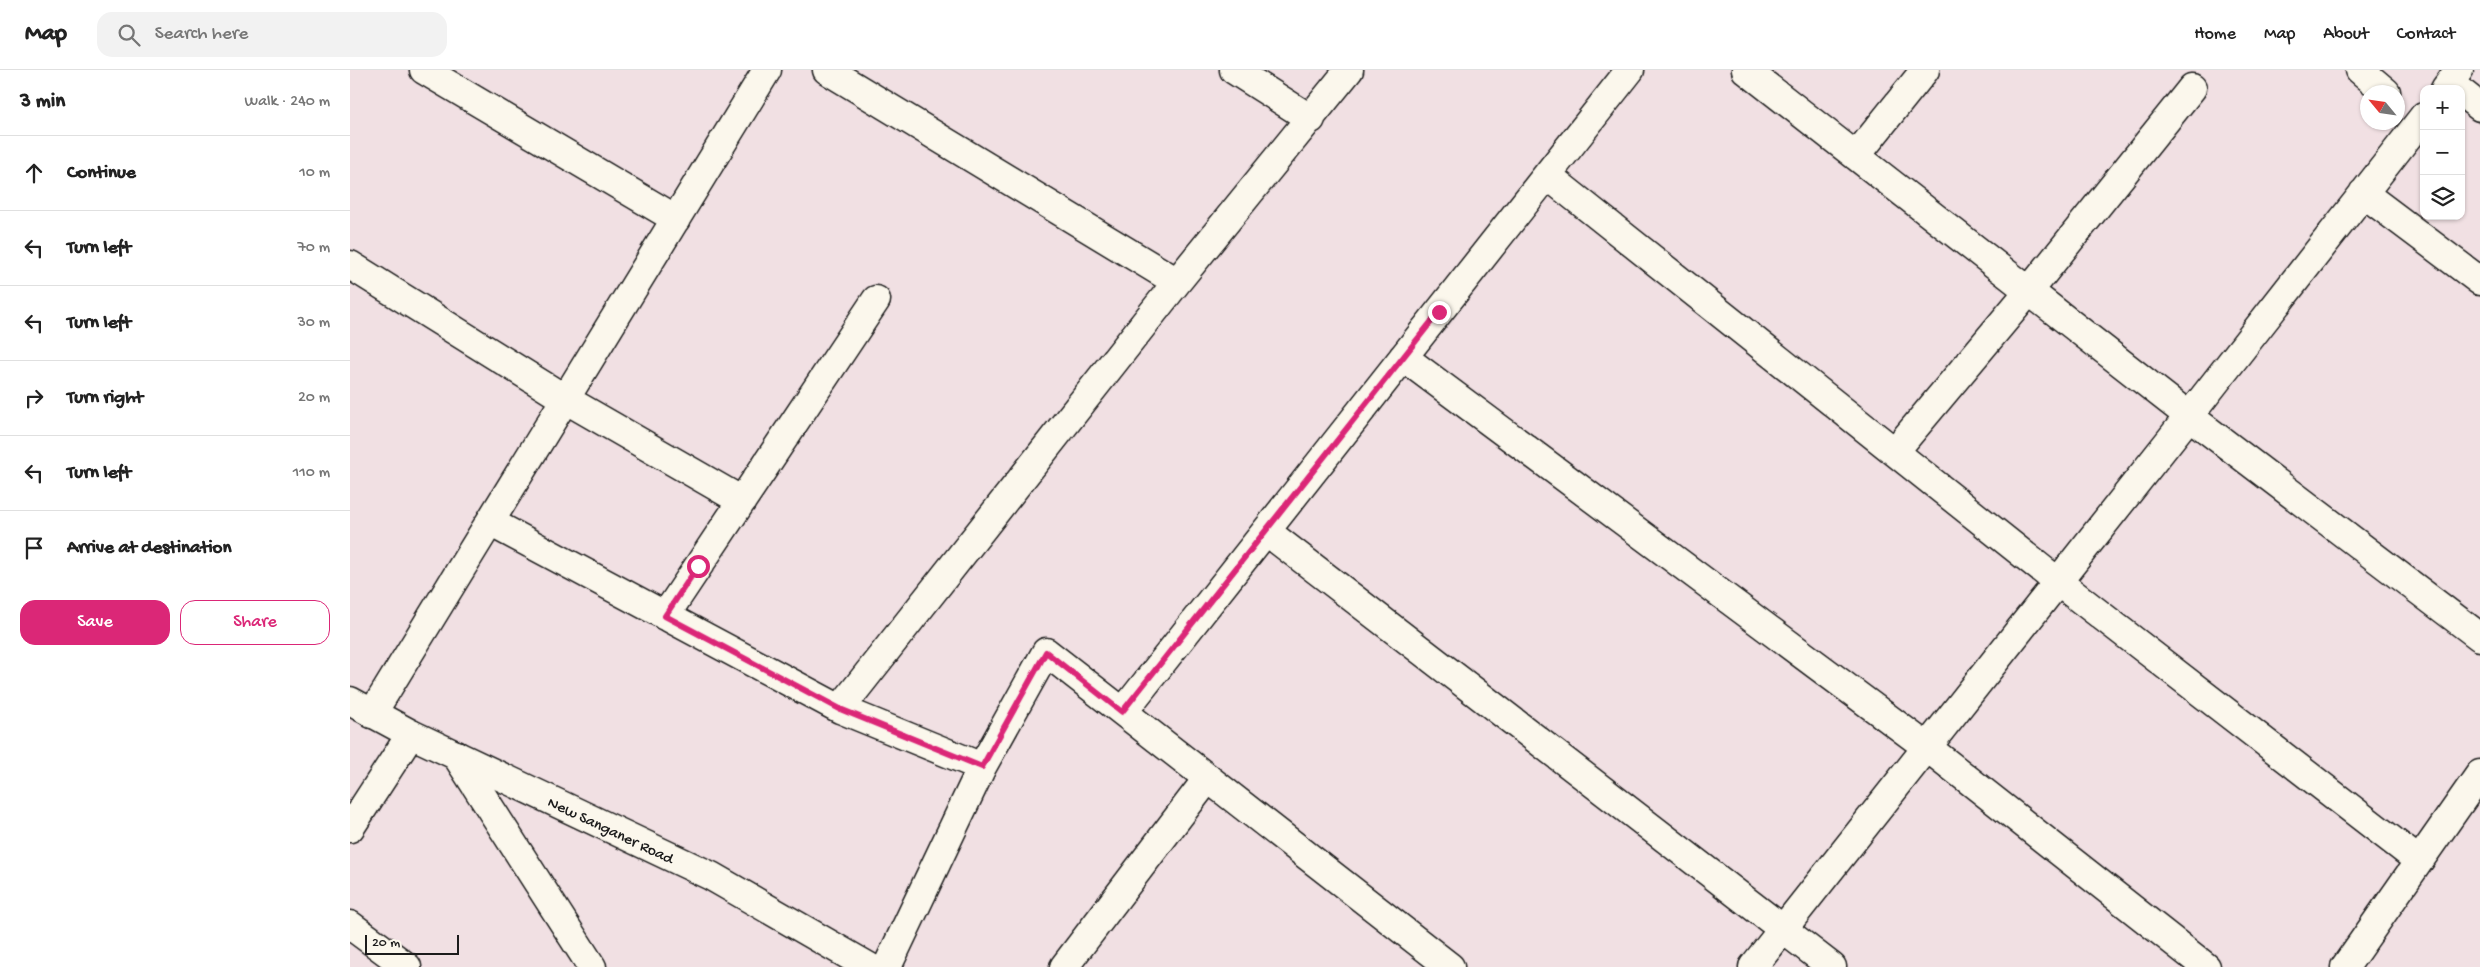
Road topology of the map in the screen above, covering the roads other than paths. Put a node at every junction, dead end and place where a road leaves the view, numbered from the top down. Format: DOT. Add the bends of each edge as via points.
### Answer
graph roads {
  1 [pos="424,70"];
  2 [pos="767,70"];
  3 [pos="827,70"];
  4 [pos="1234,70"];
  5 [pos="1349,70"];
  6 [pos="1630,70"];
  7 [pos="1746,70"];
  8 [pos="1925,70"];
  9 [pos="2360,70"];
  10 [pos="2454,84"];
  11 [pos="2378,85"];
  12 [pos="2192,88"];
  13 [pos="2405,107"];
  14 [pos="2480,107"];
  15 [pos="2420,117"];
  16 [pos="1311,118"];
  17 [pos="2420,121"];
  18 [pos="1856,156"];
  19 [pos="1547,175"];
  20 [pos="2363,193"];
  21 [pos="676,219"];
  22 [pos="350,265"];
  23 [pos="1177,282"];
  24 [pos="2480,282"];
  25 [pos="2029,291"];
  26 [pos="876,300"];
  27 [pos="1403,357"];
  28 [pos="565,399"];
  29 [pos="2189,416"];
  30 [pos="1895,452"];
  31 [pos="742,501"];
  32 [pos="490,522"];
  33 [pos="1266,530"];
  34 [pos="2058,582"];
  35 [pos="665,616"];
  36 [pos="2480,637"];
  37 [pos="361,708"];
  38 [pos="840,709"];
  39 [pos="1122,712"];
  40 [pos="411,734"];
  41 [pos="1928,748"];
  42 [pos="456,755"];
  43 [pos="982,767"];
  44 [pos="2480,774"];
  45 [pos="1208,778"];
  46 [pos="350,828"];
  47 [pos="2418,861"];
  48 [pos="350,925"];
  49 [pos="1784,930"];
  50 [pos="586,964"];
  51 [pos="407,967"];
  52 [pos="869,967"];
  53 [pos="887,967"];
  54 [pos="1064,967"];
  55 [pos="1450,967"];
  56 [pos="1753,967"];
  57 [pos="1832,967"];
  58 [pos="2206,967"];
  59 [pos="2345,967"];
  1 -- 21 [label="street"];
  2 -- 21 [label="street"];
  3 -- 23 [label="street"];
  4 -- 16 [label="street"];
  5 -- 16 [label="street"];
  6 -- 19 [label="street"];
  7 -- 18 [label="street"];
  8 -- 18 [label="street"];
  9 -- 11 [label="street"];
  10 -- 14 [label="street"];
  12 -- 25 [label="street"];
  13 -- 15 [label="street"];
  16 -- 23 [label="street"];
  17 -- 20 [label="street"];
  18 -- 25 [label="street"];
  19 -- 27 [label="street"];
  19 -- 30 [label="street"];
  20 -- 24 [label="street"];
  20 -- 29 [label="street"];
  21 -- 28 [label="street"];
  22 -- 28 [label="street"];
  23 -- 38 [label="street"];
  25 -- 29 [label="street"];
  25 -- 30 [label="street"];
  26 -- 31 [label="street"];
  27 -- 33 [label="street"];
  27 -- 41 [label="street"];
  28 -- 31 [label="street"];
  28 -- 32 [label="street"];
  29 -- 34 [label="street"];
  29 -- 36 [label="street"];
  30 -- 34 [label="street"];
  31 -- 35 [label="street"];
  32 -- 35 [label="street"];
  32 -- 37 [label="street"];
  33 -- 39 [label="street"];
  33 -- 49 [label="street"];
  34 -- 41 [label="street"];
  34 -- 47 [label="street"];
  35 -- 38 [label="street"];
  37 -- 40 [label="street, New Sanganer Road"];
  38 -- 43 [label="street"];
  39 -- 43 [label="street" via="1046,652"];
  39 -- 45 [label="street"];
  40 -- 42 [label="street, New Sanganer Road"];
  40 -- 46 [label="street"];
  41 -- 49 [label="street"];
  41 -- 58 [label="street"];
  42 -- 50 [label="street"];
  42 -- 52 [label="street, New Sanganer Road" via="711,876"];
  43 -- 53 [label="street"];
  44 -- 47 [label="street"];
  45 -- 54 [label="street"];
  45 -- 55 [label="street"];
  47 -- 59 [label="street"];
  48 -- 51 [label="street"];
  49 -- 56 [label="street"];
  49 -- 57 [label="street"];
}
